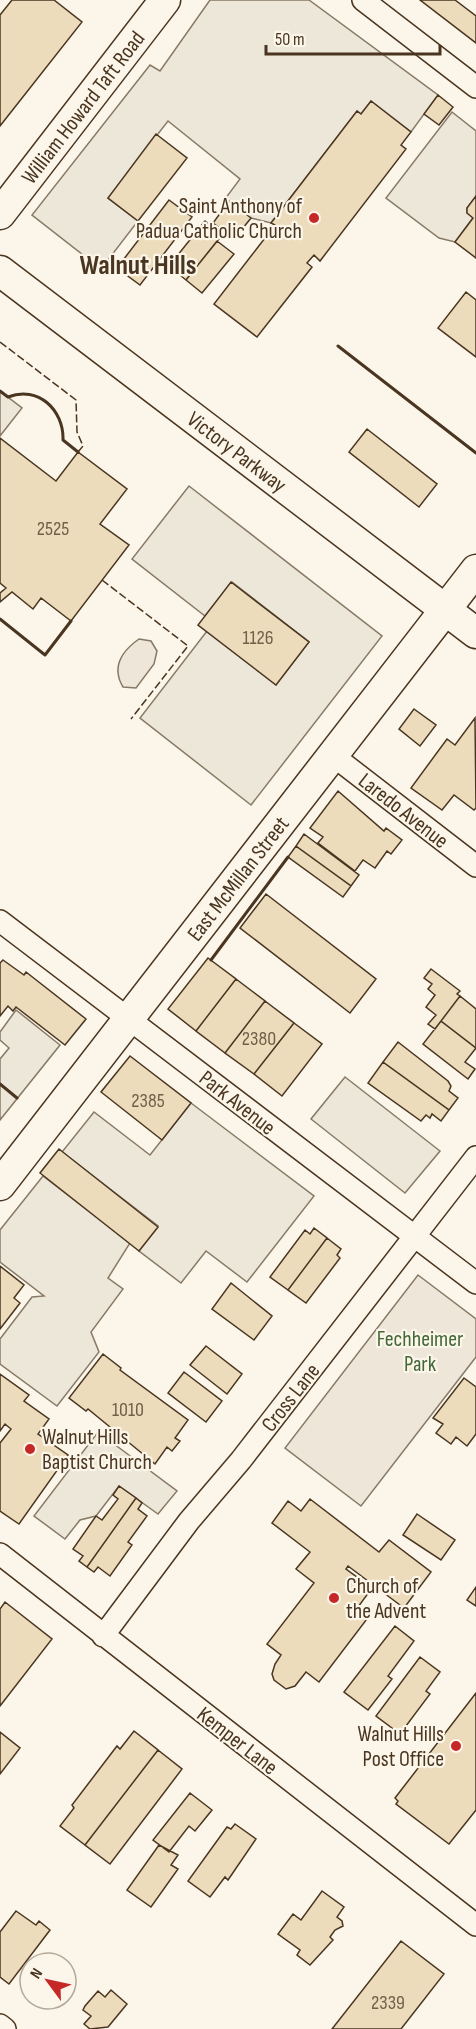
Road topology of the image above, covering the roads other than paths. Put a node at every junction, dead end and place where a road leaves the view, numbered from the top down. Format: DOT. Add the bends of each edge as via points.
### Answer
graph roads {
  1 [pos="165,0"];
  2 [pos="363,0"];
  3 [pos="476,87"];
  4 [pos="0,214"];
  5 [pos="0,271"];
  6 [pos="476,570"];
  7 [pos="446,609"];
  8 [pos="476,633"];
  9 [pos="332,754"];
  10 [pos="476,867"];
  11 [pos="0,921"];
  12 [pos="129,1019"];
  13 [pos="476,1156"];
  14 [pos="0,1185"];
  15 [pos="416,1236"];
  16 [pos="476,1282"];
  17 [pos="3,1564"];
  18 [pos="103,1636"];
  19 [pos="476,1925"];
  20 [pos="0,2025"];
  21 [pos="5,2029"];
  1 -- 4 [label="street, William Howard Taft Road"];
  2 -- 3 [label="street"];
  5 -- 7 [label="street, Victory Parkway"];
  6 -- 7 [label="street, East McMillan Street"];
  7 -- 8 [label="street, Victory Parkway"];
  7 -- 9 [label="street, East McMillan Street"];
  9 -- 10 [label="street, Laredo Avenue"];
  9 -- 12 [label="street, East McMillan Street"];
  11 -- 12 [label="street, Park Avenue"];
  12 -- 14 [label="street, East McMillan Street"];
  12 -- 15 [label="street, Park Avenue"];
  13 -- 15 [label="street, Cross Lane"];
  15 -- 16 [label="street, Park Avenue"];
  15 -- 18 [label="street, Cross Lane" via="189,1521"];
  17 -- 18 [label="street, Kemper Lane"];
  18 -- 19 [label="street, Kemper Lane"];
  20 -- 21 [label="street"];
}
